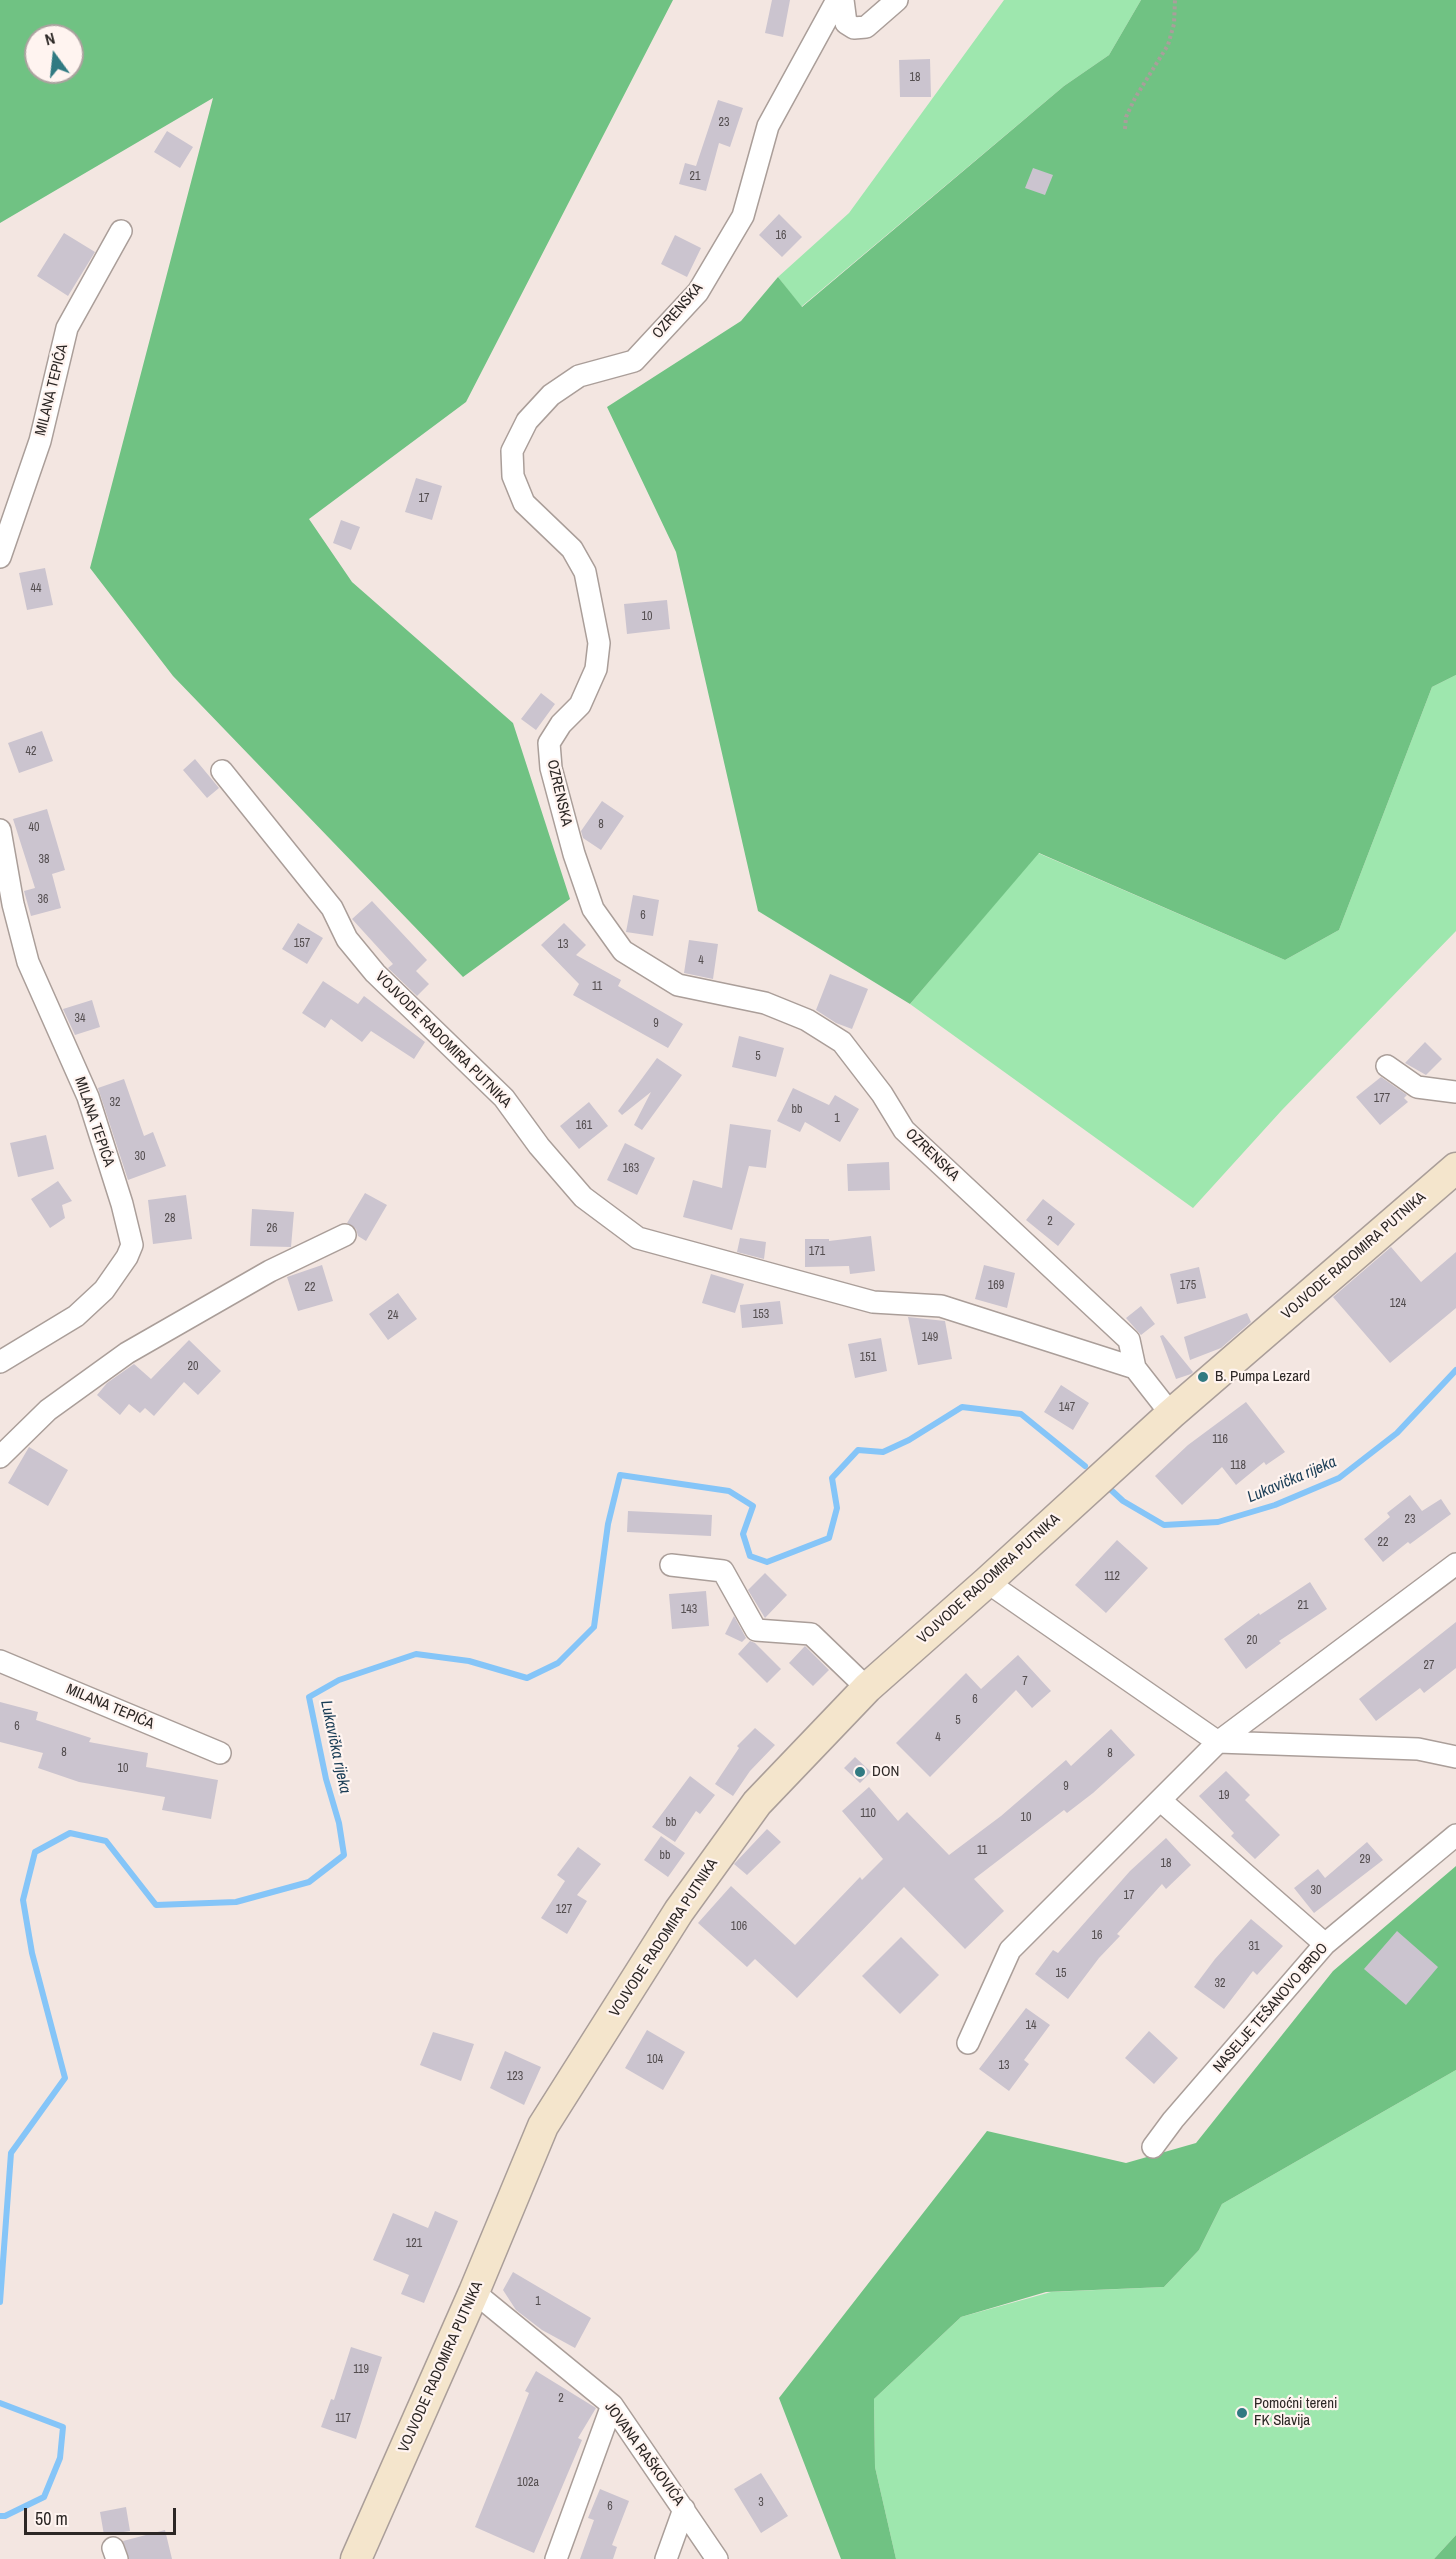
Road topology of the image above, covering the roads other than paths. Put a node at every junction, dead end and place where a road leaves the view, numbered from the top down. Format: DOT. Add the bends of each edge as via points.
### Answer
graph roads {
  1 [pos="837,0"];
  2 [pos="843,0"];
  3 [pos="897,0"];
  4 [pos="121,231"];
  5 [pos="0,557"];
  6 [pos="222,771"];
  7 [pos="0,830"];
  8 [pos="1387,1066"];
  9 [pos="1456,1092"];
  10 [pos="1456,1168"];
  11 [pos="345,1234"];
  12 [pos="0,1362"];
  13 [pos="1135,1368"];
  14 [pos="1171,1414"];
  15 [pos="0,1457"];
  16 [pos="1456,1564"];
  17 [pos="671,1565"];
  18 [pos="987,1582"];
  19 [pos="0,1661"];
  20 [pos="867,1688"];
  21 [pos="1218,1742"];
  22 [pos="220,1754"];
  23 [pos="1456,1757"];
  24 [pos="1160,1800"];
  25 [pos="1456,1835"];
  26 [pos="1325,1944"];
  27 [pos="968,2043"];
  28 [pos="1154,2148"];
  29 [pos="474,2292"];
  30 [pos="612,2405"];
  31 [pos="684,2509"];
  32 [pos="356,2559"];
  33 [pos="555,2559"];
  34 [pos="666,2559"];
  35 [pos="717,2559"];
  1 -- 13 [label="street, OZRENSKA" via="768,126 743,216 698,292 634,361 579,376 551,395 527,422 512,452 513,476 524,503 572,549 585,572 599,643 596,669 580,705 549,743 551,768 593,909 623,951 678,985 765,1003 807,1020 842,1042 904,1130 1129,1340"];
  2 -- 3 [label="street" via="846,22 854,28 866,27"];
  4 -- 5 [label="street, MILANA TEPIĆA" via="67,328 40,441"];
  6 -- 13 [label="street, VOJVODE RADOMIRA PUTNIKA" via="332,908 347,939 375,973 504,1098 583,1197 638,1238 873,1302 941,1306"];
  7 -- 12 [label="street, MILANA TEPIĆA" via="28,962 88,1097 132,1245 104,1290 76,1316"];
  8 -- 9 [label="street" via="1417,1087"];
  10 -- 14 [label="main road, VOJVODE RADOMIRA PUTNIKA"];
  11 -- 15 [label="street" via="270,1271 128,1353 48,1410"];
  13 -- 14 [label="street"];
  14 -- 18 [label="main road, VOJVODE RADOMIRA PUTNIKA"];
  16 -- 21 [label="street"];
  17 -- 20 [label="street" via="723,1571 756,1630 811,1635"];
  18 -- 20 [label="main road, VOJVODE RADOMIRA PUTNIKA"];
  18 -- 21 [label="street"];
  19 -- 22 [label="street, MILANA TEPIĆA"];
  20 -- 29 [label="main road, VOJVODE RADOMIRA PUTNIKA" via="757,1803 679,1911 543,2126"];
  21 -- 23 [label="street" via="1418,1749"];
  21 -- 24 [label="street"];
  24 -- 26 [label="street"];
  24 -- 27 [label="street" via="1010,1950"];
  25 -- 26 [label="street, NASELJE TEŠANOVO BRDO"];
  26 -- 28 [label="street, NASELJE TEŠANOVO BRDO" via="1173,2120"];
  29 -- 30 [label="street, JOVANA RAŠKOVIĆA"];
  29 -- 32 [label="main road, VOJVODE RADOMIRA PUTNIKA"];
  30 -- 31 [label="street, JOVANA RAŠKOVIĆA"];
  30 -- 33 [label="street"];
  31 -- 34 [label="street"];
  31 -- 35 [label="street, JOVANA RAŠKOVIĆA"];
}
